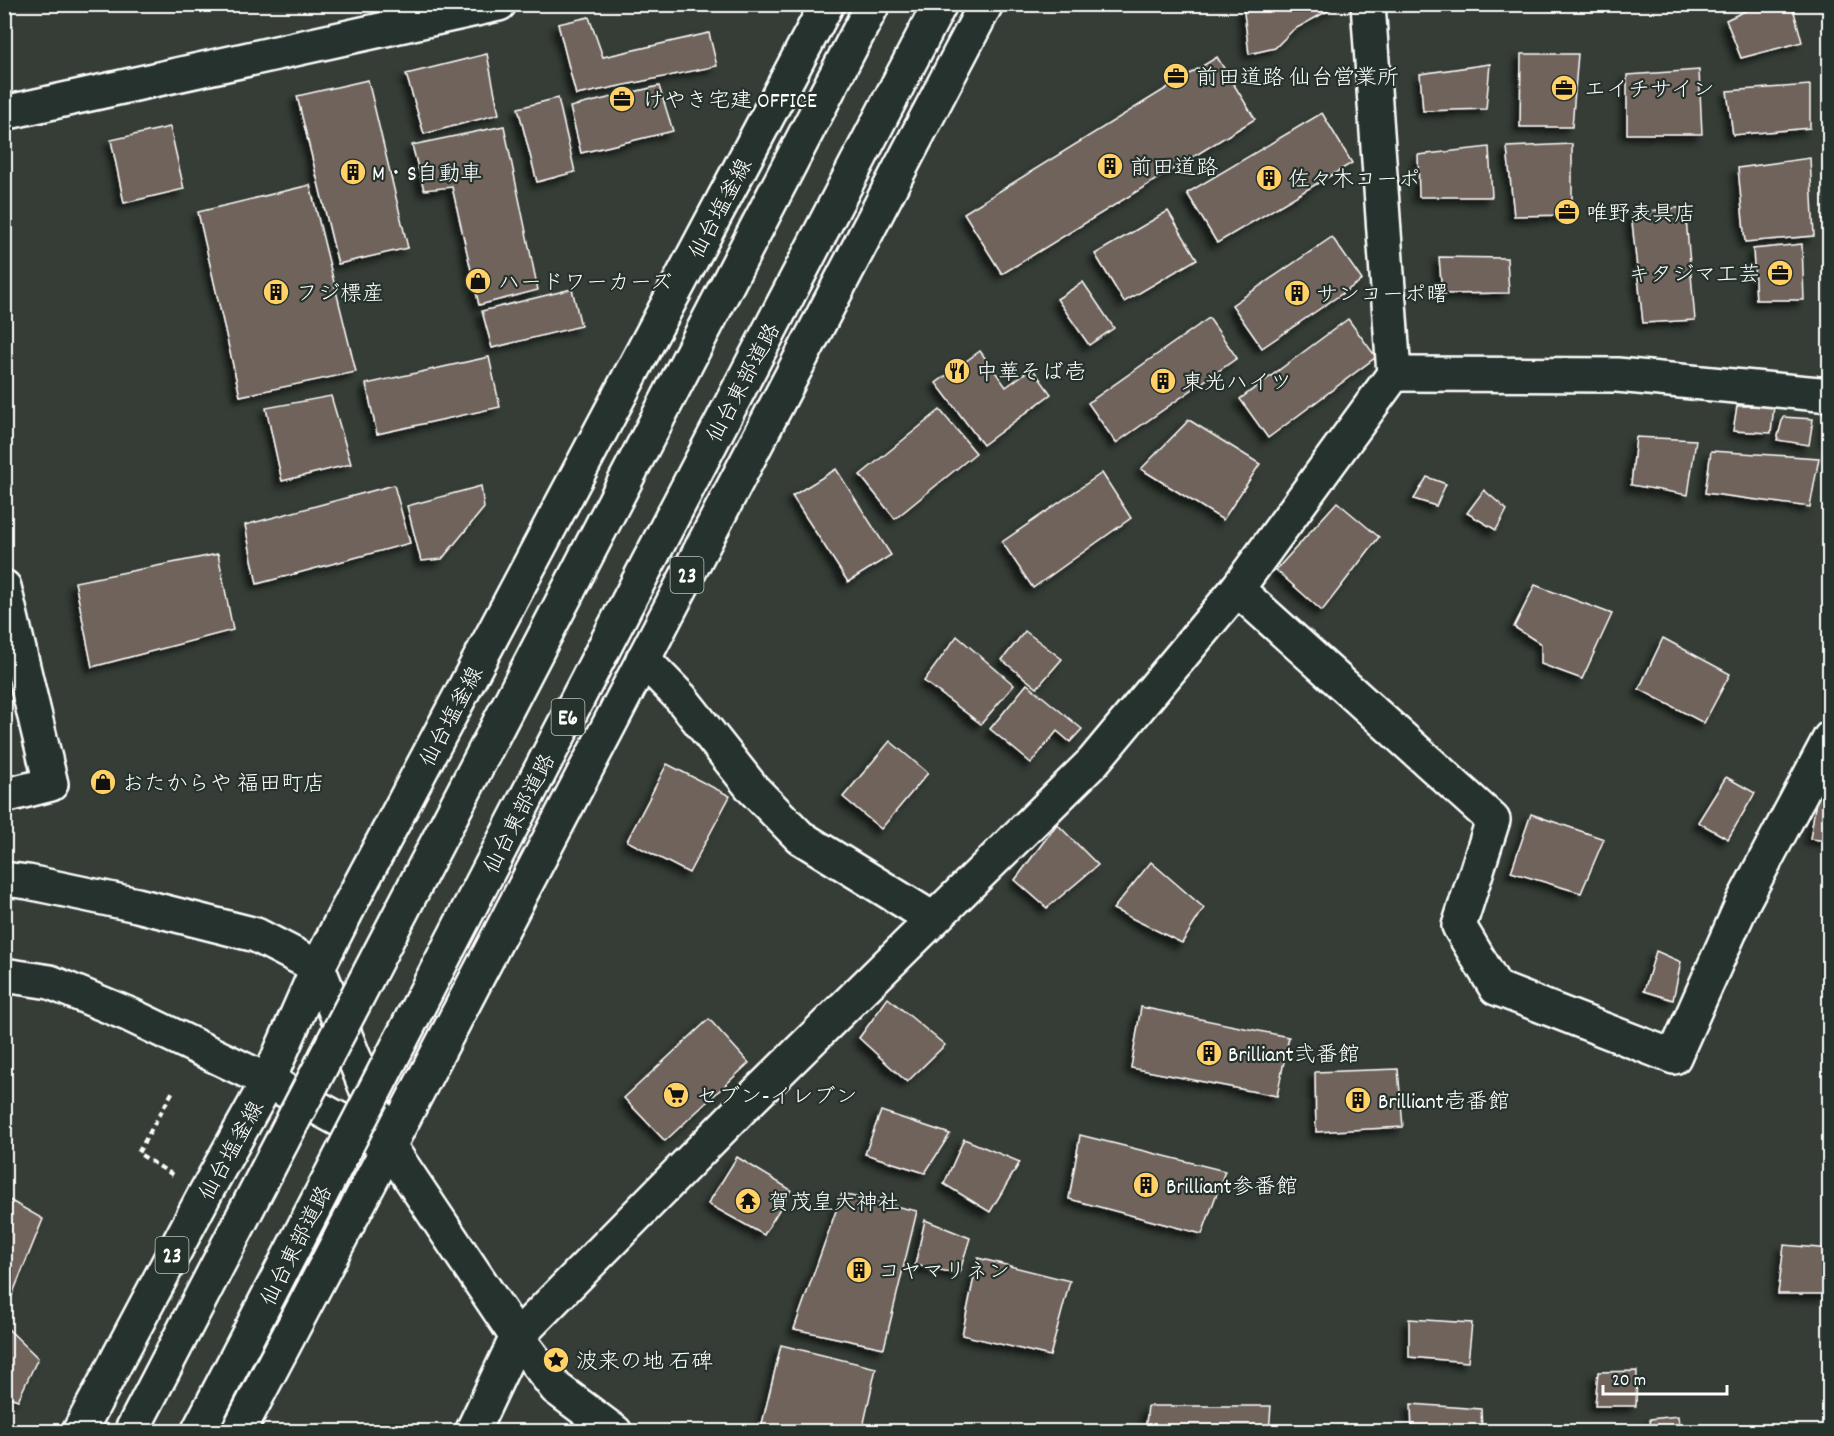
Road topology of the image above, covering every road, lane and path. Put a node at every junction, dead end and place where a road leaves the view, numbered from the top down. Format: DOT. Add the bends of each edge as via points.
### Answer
graph roads {
  1 [pos="499,4"];
  2 [pos="827,4"];
  3 [pos="873,4"];
  4 [pos="940,4"];
  5 [pos="986,4"];
  6 [pos="1368,4"];
  7 [pos="4,113"];
  8 [pos="1394,374"];
  9 [pos="1830,395"];
  10 [pos="4,587"];
  11 [pos="1237,589"];
  12 [pos="644,659"];
  13 [pos="1830,738"];
  14 [pos="4,796"];
  15 [pos="4,879"];
  16 [pos="933,919"];
  17 [pos="318,967"];
  18 [pos="4,975"];
  19 [pos="268,1081"];
  20 [pos="173,1091"];
  21 [pos="389,1146"];
  22 [pos="177,1177"];
  23 [pos="517,1337"];
  24 [pos="79,1431"];
  25 [pos="131,1431"];
  26 [pos="198,1431"];
  27 [pos="238,1431"];
  28 [pos="472,1431"];
  29 [pos="615,1431"];
  1 -- 7 [label="main road"];
  2 -- 17 [label="main road, 仙台塩釜線 / 23"];
  3 -- 25 [label="main road, bridge"];
  4 -- 26 [label="main road, 仙台東部道路 / E6, bridge"];
  5 -- 12 [label="main road, 23"];
  6 -- 8 [label="main road"];
  8 -- 9 [label="main road" via="1617,375"];
  8 -- 11 [label="main road"];
  10 -- 14 [label="main road" via="51,784"];
  11 -- 13 [label="main road" via="1493,820 1459,926 1496,988 1674,1057 1743,902"];
  11 -- 16 [label="main road" via="1094,762"];
  12 -- 16 [label="main road" via="681,698 753,789 800,837"];
  12 -- 21 [label="main road, 23"];
  15 -- 17 [label="main road" via="137,904 256,935"];
  16 -- 23 [label="main road"];
  17 -- 19 [label="main road, 仙台塩釜線 / 23"];
  17 -- 21 [label="main road"];
  18 -- 19 [label="main road" via="50,982 130,1015"];
  19 -- 21 [label="main road"];
  19 -- 24 [label="main road, 仙台塩釜線 / 23"];
  20 -- 22 [label="path" via="138,1153"];
  21 -- 23 [label="main road"];
  21 -- 27 [label="main road, 23"];
  23 -- 28 [label="main road"];
  23 -- 29 [label="main road" via="556,1388"];
}
